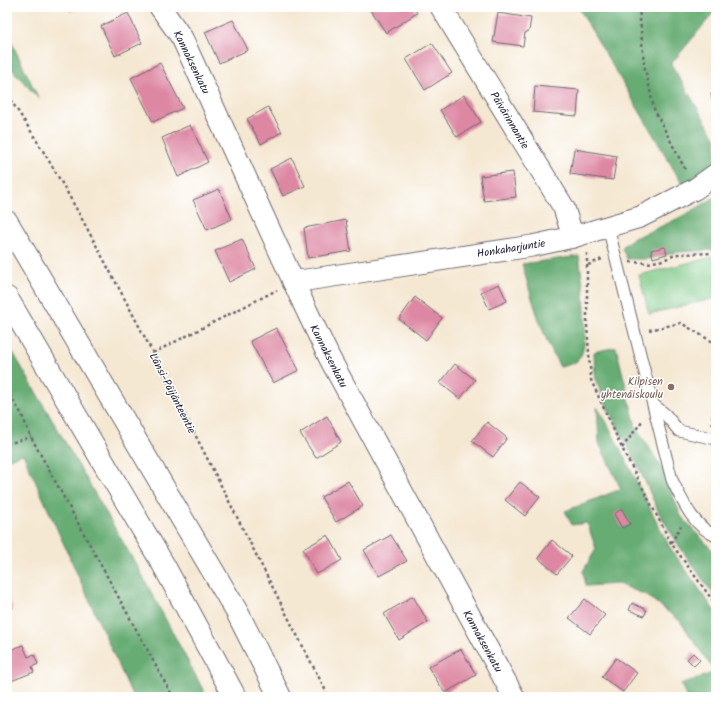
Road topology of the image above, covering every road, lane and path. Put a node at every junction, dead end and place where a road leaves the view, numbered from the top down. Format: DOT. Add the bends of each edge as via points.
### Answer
graph roads {
  1 [pos="160,7"];
  2 [pos="441,7"];
  3 [pos="639,7"];
  4 [pos="7,95"];
  5 [pos="716,174"];
  6 [pos="695,189"];
  7 [pos="7,222"];
  8 [pos="608,227"];
  9 [pos="580,242"];
  10 [pos="716,253"];
  11 [pos="616,255"];
  12 [pos="588,265"];
  13 [pos="293,282"];
  14 [pos="7,298"];
  15 [pos="635,334"];
  16 [pos="716,344"];
  17 [pos="153,353"];
  18 [pos="716,373"];
  19 [pos="7,390"];
  20 [pos="654,405"];
  21 [pos="31,437"];
  22 [pos="713,439"];
  23 [pos="7,444"];
  24 [pos="622,448"];
  25 [pos="688,513"];
  26 [pos="716,536"];
  27 [pos="671,543"];
  28 [pos="716,604"];
  29 [pos="173,697"];
  30 [pos="235,697"];
  31 [pos="280,697"];
  32 [pos="329,697"];
  33 [pos="514,697"];
  1 -- 13 [label="street, Kannaksenkatu" via="182,38"];
  2 -- 9 [label="street, Päivärinnantie" via="564,208"];
  3 -- 6 [label="path" via="644,64 654,109"];
  4 -- 17 [label="path, Länsi-Päijänteentie" via="31,129 70,196"];
  5 -- 6 [label="street, Honkaharjuntie"];
  6 -- 8 [label="street, Honkaharjuntie" via="640,216"];
  7 -- 31 [label="main road" via="229,599"];
  8 -- 9 [label="street, Honkaharjuntie"];
  8 -- 11 [label="lane"];
  9 -- 12 [label="path"];
  9 -- 13 [label="street, Honkaharjuntie" via="532,246"];
  10 -- 11 [label="path" via="678,254 648,263 628,262"];
  11 -- 12 [label="path"];
  11 -- 15 [label="lane"];
  12 -- 24 [label="path" via="587,326 591,380"];
  13 -- 17 [label="path"];
  13 -- 33 [label="street, Kannaksenkatu" via="334,366"];
  14 -- 30 [label="main road" via="163,564"];
  15 -- 16 [label="path" via="680,323"];
  15 -- 20 [label="lane"];
  17 -- 32 [label="path, Länsi-Päijänteentie"];
  18 -- 22 [label="path"];
  19 -- 21 [label="path" via="21,413"];
  20 -- 22 [label="lane" via="679,431"];
  20 -- 24 [label="path"];
  20 -- 25 [label="lane" via="672,480"];
  21 -- 23 [label="path"];
  21 -- 29 [label="path"];
  24 -- 27 [label="path"];
  25 -- 26 [label="lane" via="709,533"];
  25 -- 27 [label="path"];
  27 -- 28 [label="path"];
}
